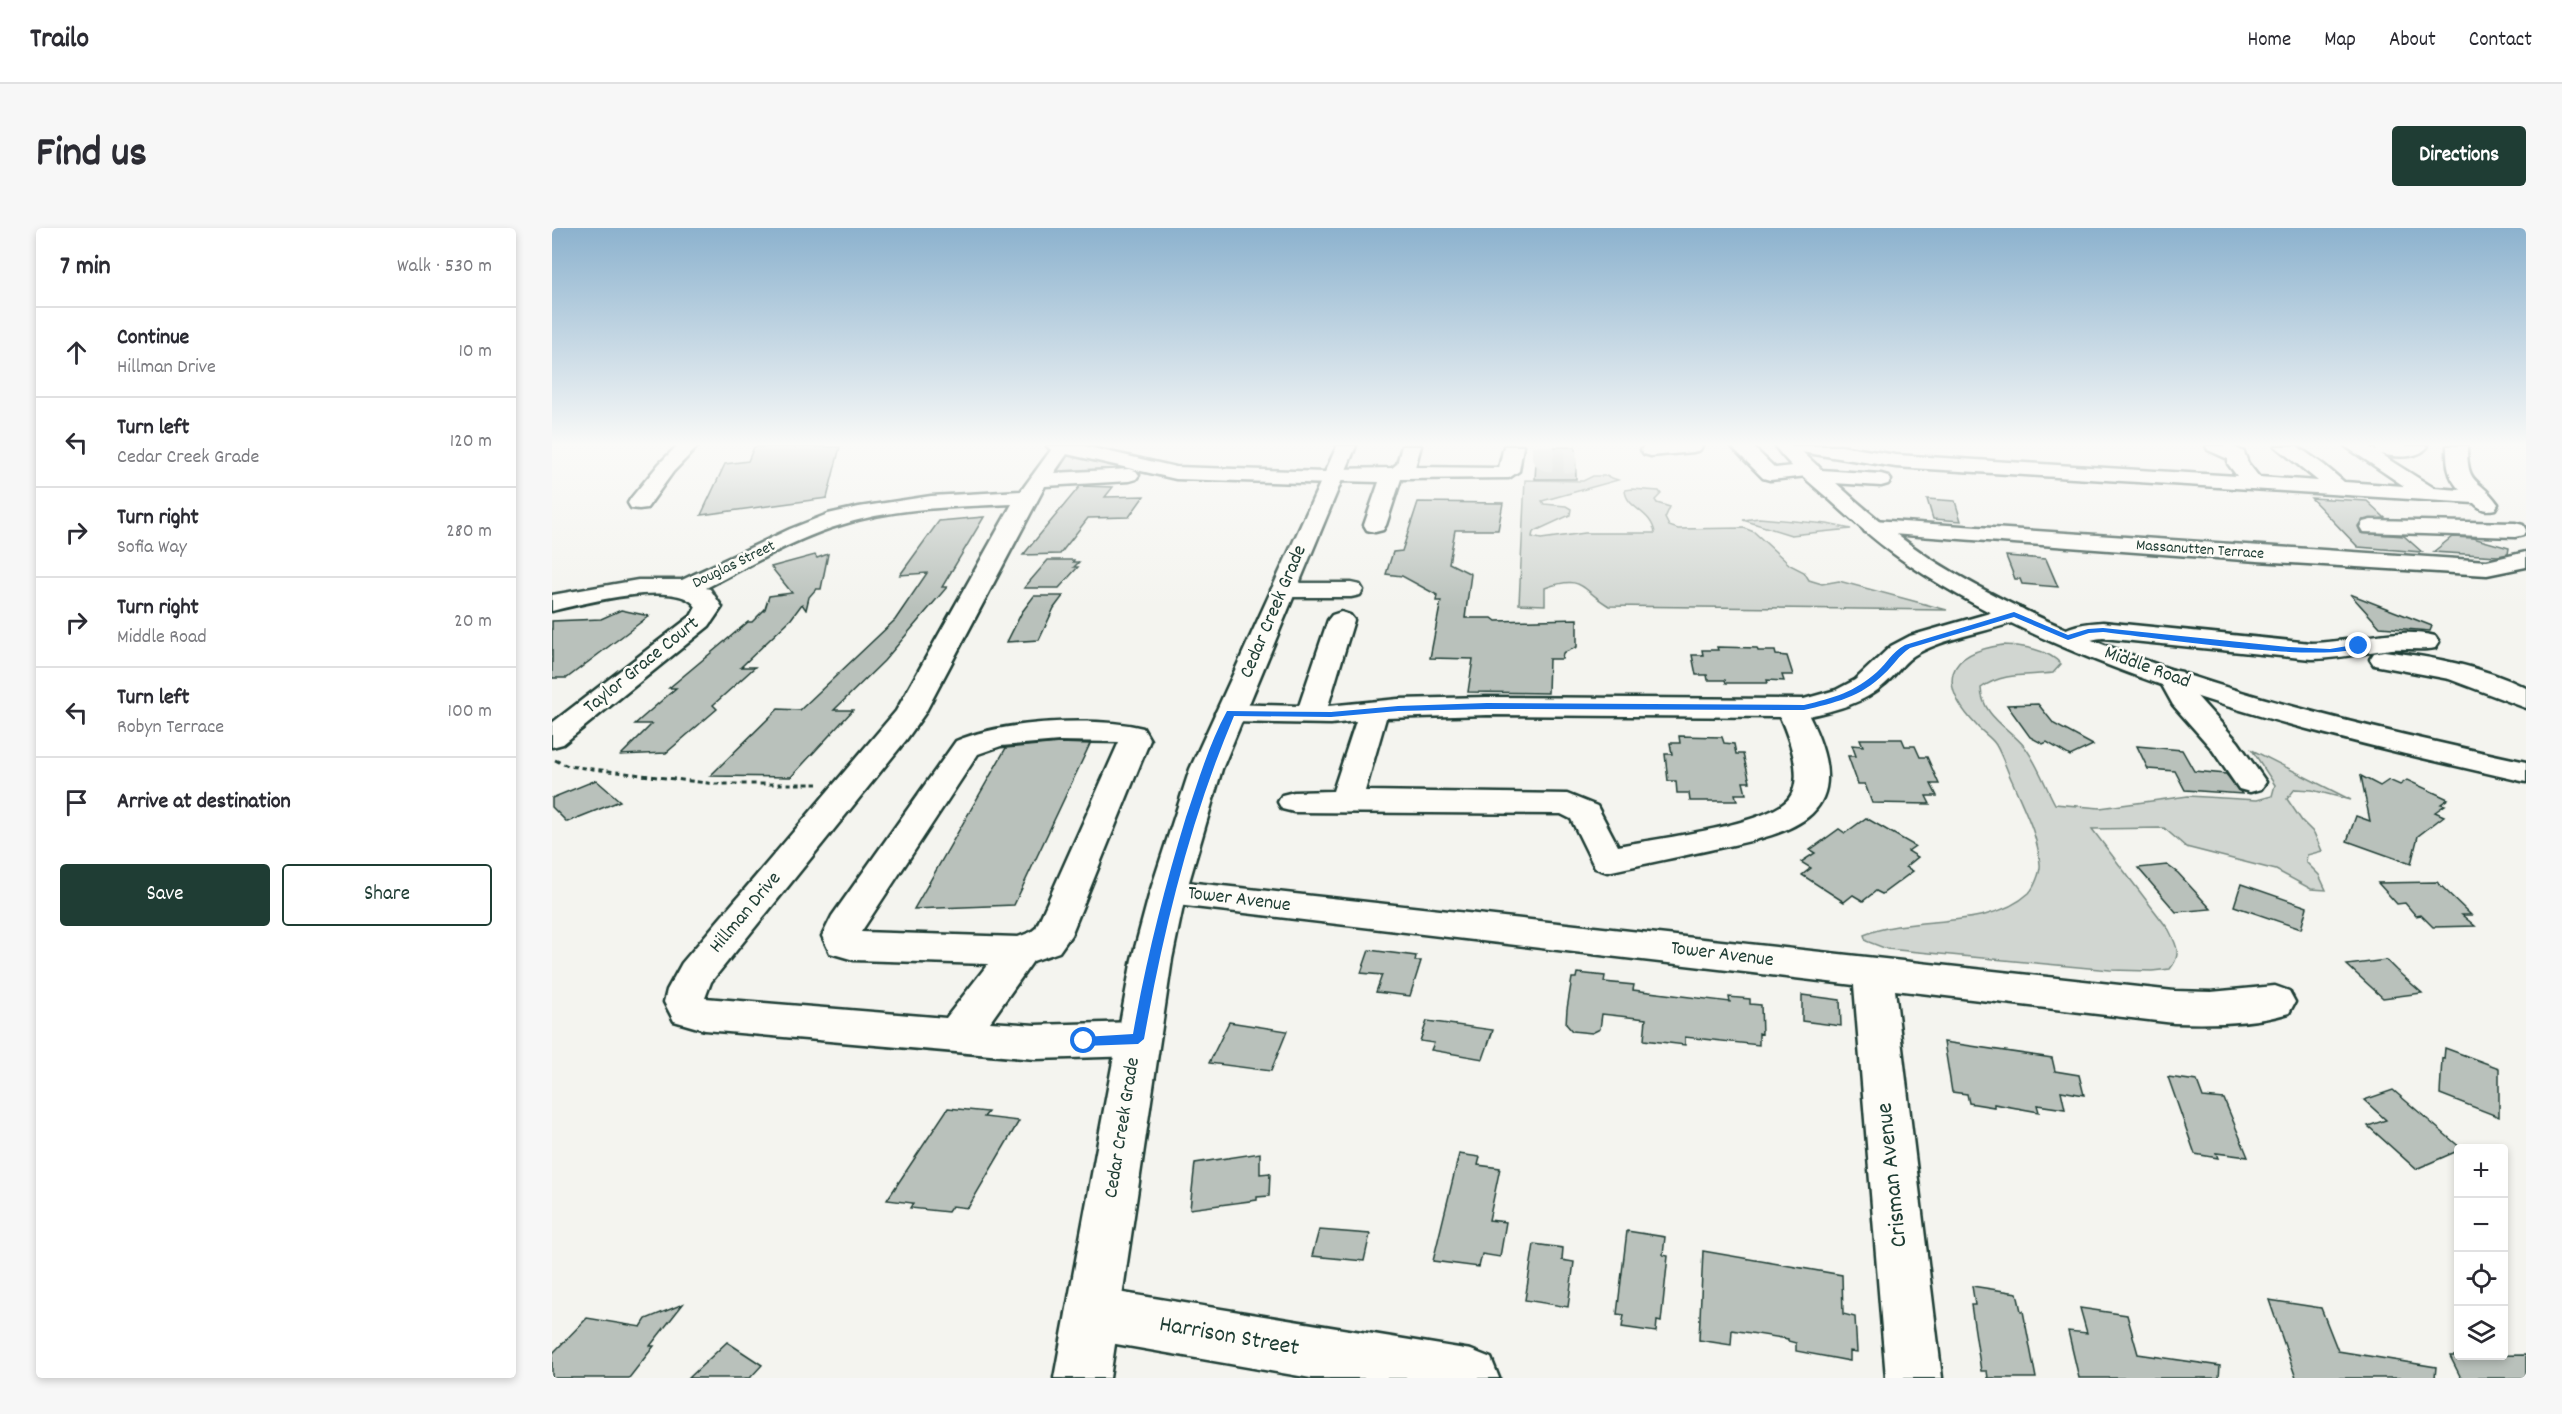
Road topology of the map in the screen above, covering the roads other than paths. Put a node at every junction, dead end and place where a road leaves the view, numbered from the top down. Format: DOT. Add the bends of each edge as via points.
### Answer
graph roads {
  1 [pos="642,500"];
  2 [pos="953,500"];
  3 [pos="1027,500"];
  4 [pos="1323,500"];
  5 [pos="1386,500"];
  6 [pos="1845,500"];
  7 [pos="2465,500"];
  8 [pos="2487,500"];
  9 [pos="639,503"];
  10 [pos="2492,504"];
  11 [pos="1376,525"];
  12 [pos="1873,527"];
  13 [pos="2371,527"];
  14 [pos="2521,535"];
  15 [pos="2526,559"];
  16 [pos="686,588"];
  17 [pos="1283,590"];
  18 [pos="1351,590"];
  19 [pos="552,603"];
  20 [pos="2014,614"];
  21 [pos="1341,620"];
  22 [pos="2068,638"];
  23 [pos="2426,642"];
  24 [pos="2330,651"];
  25 [pos="2172,678"];
  26 [pos="2526,699"];
  27 [pos="1791,708"];
  28 [pos="1374,710"];
  29 [pos="1230,713"];
  30 [pos="1311,715"];
  31 [pos="552,738"];
  32 [pos="2526,772"];
  33 [pos="2250,782"];
  34 [pos="1346,801"];
  35 [pos="1294,802"];
  36 [pos="1168,892"];
  37 [pos="1019,951"];
  38 [pos="1873,972"];
  39 [pos="2275,1002"];
  40 [pos="957,1035"];
  41 [pos="1138,1039"];
  42 [pos="1093,1314"];
  43 [pos="1082,1378"];
  44 [pos="1471,1378"];
  45 [pos="1914,1378"];
  1 -- 9 [label="street"];
  2 -- 16 [label="street, Douglas Street" via="853,514 801,533"];
  3 -- 40 [label="street, Hillman Drive" via="910,713 696,973 684,1002 689,1010 705,1014"];
  4 -- 17 [label="street, Cedar Creek Grade"];
  5 -- 11 [label="street"];
  6 -- 12 [label="street, Middle Road"];
  7 -- 10 [label="street"];
  8 -- 10 [label="street"];
  10 -- 14 [label="street"];
  12 -- 15 [label="street, Massanutten Terrace" via="2476,567 2505,566"];
  12 -- 20 [label="street, Middle Road" via="1937,573"];
  13 -- 14 [label="street"];
  16 -- 19 [label="street, Taylor Grace Court" via="633,588"];
  16 -- 31 [label="street, Taylor Grace Court" via="698,591 708,601 709,607 700,621"];
  17 -- 18 [label="street"];
  17 -- 29 [label="street, Cedar Creek Grade"];
  20 -- 22 [label="street, Middle Road"];
  20 -- 27 [label="street" via="1915,644 1894,655 1883,671 1845,698"];
  21 -- 30 [label="street"];
  22 -- 24 [label="street" via="2103,630"];
  22 -- 25 [label="street, Middle Road"];
  23 -- 24 [label="street" via="2395,641"];
  24 -- 26 [label="street" via="2429,665 2486,681"];
  25 -- 32 [label="street, Middle Road" via="2326,725"];
  25 -- 33 [label="street" via="2177,693 2239,763"];
  27 -- 28 [label="street" via="1487,706"];
  27 -- 34 [label="street" via="1807,752 1811,784 1804,802 1785,818 1761,829 1720,838 1607,860 1586,813 1567,804"];
  28 -- 30 [label="street"];
  28 -- 34 [label="street"];
  29 -- 30 [label="street"];
  29 -- 36 [label="street, Cedar Creek Grade" via="1206,770"];
  34 -- 35 [label="street"];
  36 -- 38 [label="street, Tower Avenue"];
  36 -- 41 [label="street, Cedar Creek Grade"];
  37 -- 37 [label="street" via="1045,942 1052,934 1135,740 1132,734 1010,735 967,748 841,936 844,943 854,946"];
  37 -- 40 [label="street"];
  38 -- 39 [label="street, Tower Avenue" via="2174,1007"];
  38 -- 45 [label="street, Crisman Avenue"];
  40 -- 41 [label="street, Hillman Drive" via="1035,1042"];
  41 -- 42 [label="street, Cedar Creek Grade"];
  42 -- 43 [label="street, Cedar Creek Grade"];
  42 -- 44 [label="street, Harrison Street"];
}
